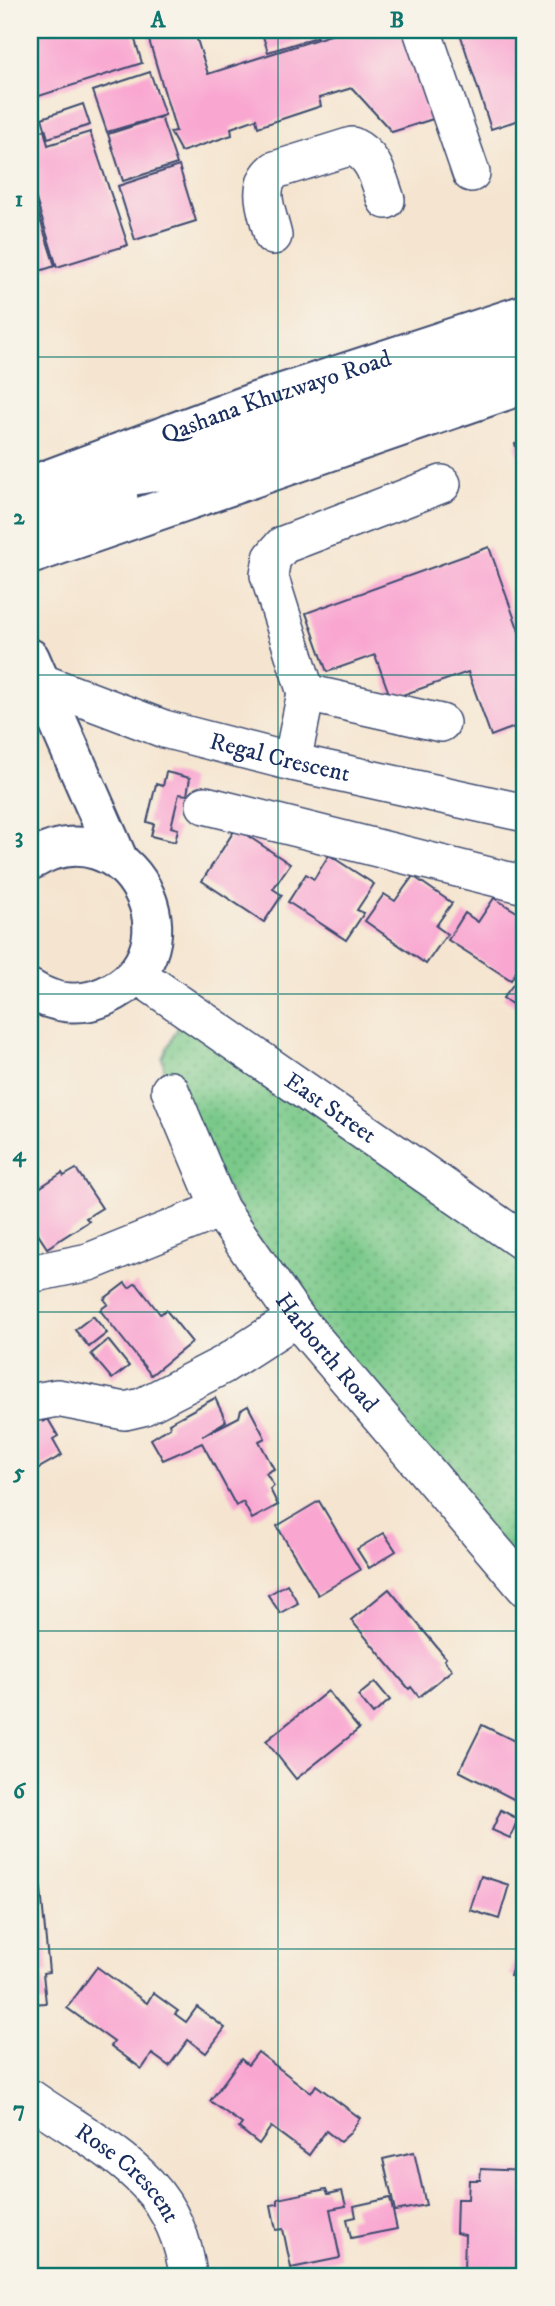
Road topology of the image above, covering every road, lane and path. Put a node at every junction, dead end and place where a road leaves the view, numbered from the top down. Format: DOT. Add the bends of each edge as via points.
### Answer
graph roads {
  1 [pos="422,30"];
  2 [pos="471,173"];
  3 [pos="386,200"];
  4 [pos="273,236"];
  5 [pos="525,314"];
  6 [pos="525,345"];
  7 [pos="525,384"];
  8 [pos="168,470"];
  9 [pos="442,484"];
  10 [pos="30,486"];
  11 [pos="30,504"];
  12 [pos="30,536"];
  13 [pos="30,555"];
  14 [pos="35,670"];
  15 [pos="306,693"];
  16 [pos="441,723"];
  17 [pos="292,762"];
  18 [pos="205,804"];
  19 [pos="525,813"];
  20 [pos="118,859"];
  21 [pos="30,861"];
  22 [pos="525,885"];
  23 [pos="136,974"];
  24 [pos="34,993"];
  25 [pos="170,1090"];
  26 [pos="220,1209"];
  27 [pos="525,1243"];
  28 [pos="30,1274"];
  29 [pos="296,1318"];
  30 [pos="30,1403"];
  31 [pos="525,1587"];
  32 [pos="30,2098"];
  33 [pos="188,2276"];
  1 -- 2 [label="street"];
  3 -- 4 [label="street" via="373,163 366,152 352,146 275,170 262,188"];
  5 -- 10 [label="main road, Qashana Khuzwayo Road" via="255,402"];
  6 -- 8 [label="street"];
  7 -- 13 [label="main road"];
  8 -- 11 [label="street"];
  8 -- 12 [label="street" via="120,499"];
  9 -- 15 [label="street" via="283,545 272,558 269,576"];
  14 -- 17 [label="street, Regal Crescent" via="164,729"];
  14 -- 20 [label="main road"];
  15 -- 16 [label="street"];
  15 -- 17 [label="street"];
  17 -- 19 [label="street, Regal Crescent"];
  18 -- 22 [label="street"];
  20 -- 21 [label="main road" via="94,848 68,846"];
  20 -- 23 [label="main road" via="136,877 149,900 153,925 149,951"];
  23 -- 24 [label="main road" via="117,991 93,1002 67,1003"];
  23 -- 27 [label="street, East Street"];
  25 -- 26 [label="street, Harborth Road"];
  26 -- 28 [label="street" via="89,1262"];
  26 -- 29 [label="street, Harborth Road"];
  29 -- 30 [label="street" via="223,1365 142,1407 125,1411 57,1398"];
  29 -- 31 [label="street, Harborth Road"];
  32 -- 33 [label="street, Rose Crescent" via="138,2173 156,2192 181,2235"];
}
